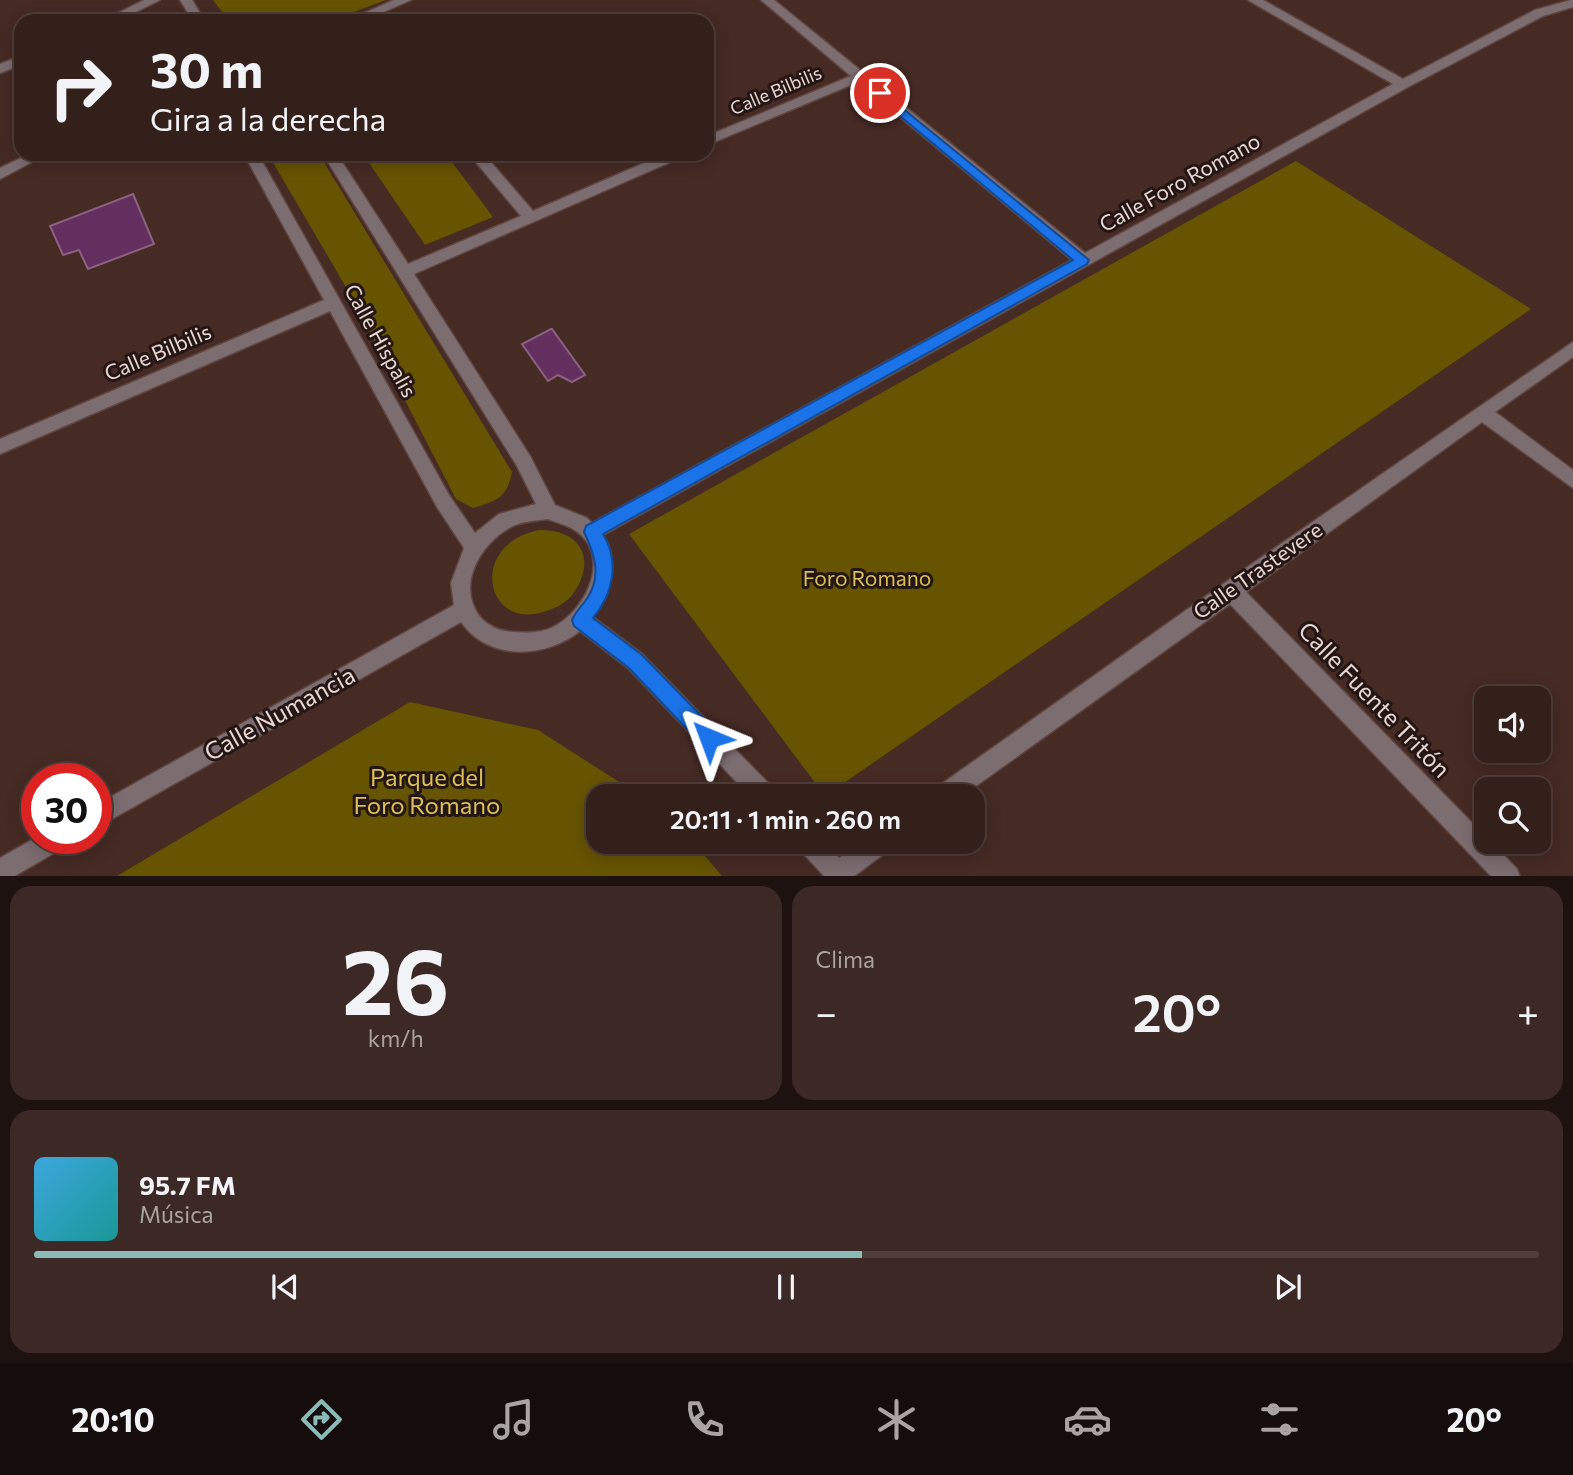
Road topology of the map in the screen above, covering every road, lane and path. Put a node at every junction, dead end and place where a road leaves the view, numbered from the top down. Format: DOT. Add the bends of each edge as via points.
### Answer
graph roads {
  1 [pos="154,0"];
  2 [pos="405,0"];
  3 [pos="767,0"];
  4 [pos="1254,0"];
  5 [pos="1573,3"];
  6 [pos="123,14"];
  7 [pos="371,14"];
  8 [pos="859,77"];
  9 [pos="1403,85"];
  10 [pos="714,138"];
  11 [pos="26,161"];
  12 [pos="255,161"];
  13 [pos="334,161"];
  14 [pos="481,161"];
  15 [pos="660,161"];
  16 [pos="0,174"];
  17 [pos="530,216"];
  18 [pos="1083,260"];
  19 [pos="404,272"];
  20 [pos="334,302"];
  21 [pos="1573,348"];
  22 [pos="1482,412"];
  23 [pos="0,447"];
  24 [pos="1573,480"];
  25 [pos="548,511"];
  26 [pos="592,532"];
  27 [pos="474,548"];
  28 [pos="1230,590"];
  29 [pos="464,610"];
  30 [pos="581,620"];
  31 [pos="753,784"];
  32 [pos="961,784"];
  33 [pos="112,808"];
  34 [pos="30,854"];
  35 [pos="819,854"];
  36 [pos="866,854"];
  37 [pos="0,871"];
  38 [pos="839,875"];
  39 [pos="1508,876"];
  1 -- 6 [label="street"];
  2 -- 7 [label="street"];
  3 -- 8 [label="street"];
  4 -- 9 [label="street"];
  5 -- 9 [label="street, Calle Foro Romano" via="1539,13"];
  8 -- 10 [label="street, Calle Bilbilis"];
  8 -- 18 [label="street"];
  9 -- 18 [label="street, Calle Foro Romano"];
  11 -- 16 [label="street"];
  12 -- 20 [label="street, Calle Hispalis"];
  13 -- 19 [label="street"];
  14 -- 17 [label="street"];
  15 -- 17 [label="street"];
  17 -- 19 [label="street"];
  18 -- 26 [label="street, Calle Foro Romano"];
  19 -- 25 [label="street" via="524,461"];
  20 -- 23 [label="street, Calle Bilbilis"];
  20 -- 27 [label="street, Calle Hispalis" via="443,501"];
  21 -- 22 [label="street, Calle Trastevere"];
  22 -- 24 [label="street"];
  22 -- 28 [label="street, Calle Trastevere"];
  25 -- 26 [label="street" via="580,521"];
  25 -- 27 [label="street" via="507,520"];
  26 -- 30 [label="street" via="603,556 603,584"];
  27 -- 29 [label="street" via="463,568"];
  28 -- 32 [label="street, Calle Trastevere"];
  28 -- 39 [label="street, Calle Fuente Tritón"];
  29 -- 30 [label="street" via="476,627 514,644 561,634"];
  29 -- 33 [label="street, Calle Numancia"];
  30 -- 31 [label="street" via="635,661"];
  34 -- 37 [label="street"];
  35 -- 38 [label="street"];
  36 -- 38 [label="street"];
}
